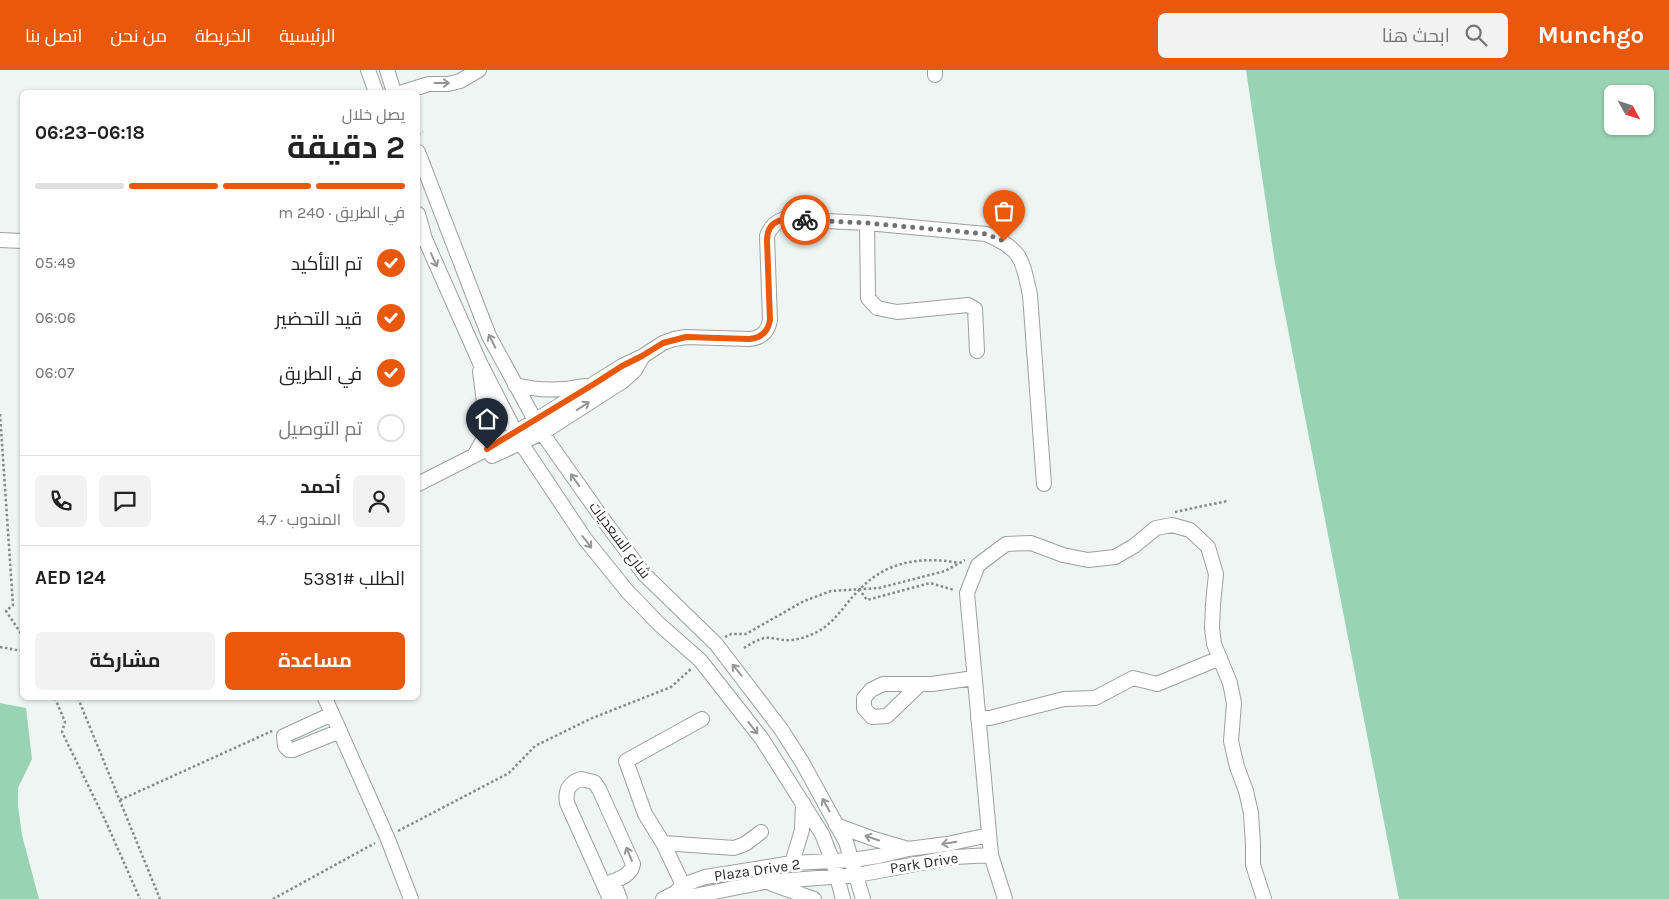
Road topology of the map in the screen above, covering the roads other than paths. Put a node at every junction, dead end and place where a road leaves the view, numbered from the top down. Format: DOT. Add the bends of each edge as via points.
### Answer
graph roads {
  1 [pos="370,70"];
  2 [pos="480,70"];
  3 [pos="388,74"];
  4 [pos="375,90"];
  5 [pos="393,90"];
  6 [pos="410,90"];
  7 [pos="420,157"];
  8 [pos="867,223"];
  9 [pos="421,236"];
  10 [pos="0,240"];
  11 [pos="20,241"];
  12 [pos="977,351"];
  13 [pos="642,356"];
  14 [pos="480,363"];
  15 [pos="594,384"];
  16 [pos="515,385"];
  17 [pos="538,426"];
  18 [pos="518,438"];
  19 [pos="474,456"];
  20 [pos="1044,484"];
  21 [pos="420,485"];
  22 [pos="420,485"];
  23 [pos="1220,658"];
  24 [pos="974,678"];
  25 [pos="920,684"];
  26 [pos="326,700"];
  27 [pos="332,714"];
  28 [pos="978,718"];
  29 [pos="702,720"];
  30 [pos="340,731"];
  31 [pos="803,802"];
  32 [pos="836,825"];
  33 [pos="762,832"];
  34 [pos="988,834"];
  35 [pos="663,843"];
  36 [pos="908,849"];
  37 [pos="991,855"];
  38 [pos="852,860"];
  39 [pos="833,862"];
  40 [pos="792,863"];
  41 [pos="857,875"];
  42 [pos="837,877"];
  43 [pos="764,882"];
  44 [pos="608,883"];
  45 [pos="674,892"];
  46 [pos="411,899"];
  47 [pos="610,899"];
  48 [pos="620,899"];
  49 [pos="814,899"];
  50 [pos="843,899"];
  51 [pos="863,899"];
  52 [pos="1005,899"];
  53 [pos="1264,899"];
  1 -- 3 [label="street" via="379,76"];
  1 -- 4 [label="street"];
  6 -- 2 [label="street, one-way" via="429,84 460,81"];
  3 -- 5 [label="street"];
  16 -- 7 [label="street, شارع السعديات, one-way" via="489,336"];
  8 -- 12 [label="street" via="868,298 877,308 897,312 968,305 975,309"];
  8 -- 13 [label="street" via="779,220 767,236 770,320 763,334 754,339 686,337 663,343"];
  8 -- 20 [label="street" via="986,234 1004,241 1017,252 1030,295"];
  9 -- 14 [label="street, شارع السعديات, one-way"];
  10 -- 11 [label="street"];
  13 -- 15 [label="street"];
  17 -- 13 [label="street, one-way" via="629,376"];
  14 -- 18 [label="street, شارع السعديات"];
  14 -- 19 [label="street" via="486,419 483,440"];
  15 -- 16 [label="street" via="548,391"];
  15 -- 17 [label="street"];
  16 -- 17 [label="street, شارع السعديات"];
  17 -- 18 [label="street"];
  32 -- 17 [label="street, شارع السعديات, one-way" via="802,762 753,690 716,644 644,574"];
  18 -- 19 [label="street"];
  18 -- 21 [label="street"];
  18 -- 31 [label="street, شارع السعديات, one-way" via="585,539 626,591 700,660 762,739"];
  19 -- 22 [label="street"];
  23 -- 24 [label="street" via="1212,628 1216,574 1208,547 1190,530 1172,526 1156,528 1115,557 1088,560 1031,543 1006,544 978,565 967,593"];
  23 -- 28 [label="street" via="1157,684 1133,678 1095,698 1064,699 990,718"];
  23 -- 53 [label="street" via="1232,690 1231,741 1251,813 1253,865"];
  24 -- 25 [label="street"];
  24 -- 28 [label="street"];
  26 -- 27 [label="street"];
  27 -- 30 [label="street"];
  27 -- 30 [label="street" via="284,736 285,746 293,750"];
  28 -- 34 [label="street"];
  29 -- 35 [label="street" via="626,761 645,814"];
  30 -- 46 [label="street"];
  31 -- 39 [label="street, شارع السعديات" via="822,834"];
  31 -- 40 [label="street" via="802,830"];
  36 -- 32 [label="street, one-way"];
  32 -- 38 [label="street, شارع السعديات"];
  33 -- 35 [label="street" via="734,848"];
  34 -- 36 [label="street, Park Drive, one-way"];
  34 -- 37 [label="street"];
  35 -- 45 [label="street"];
  36 -- 38 [label="street, Park Drive"];
  37 -- 41 [label="street, Park Drive" via="955,857"];
  37 -- 52 [label="street"];
  38 -- 39 [label="street, Park Drive"];
  38 -- 41 [label="street, شارع السعديات"];
  39 -- 40 [label="street, Plaza Drive 2"];
  39 -- 42 [label="street, شارع السعديات"];
  40 -- 45 [label="street, Plaza Drive 2" via="705,877"];
  41 -- 42 [label="street, Park Drive"];
  41 -- 51 [label="street, شارع السعديات"];
  42 -- 43 [label="street, Plaza Drive 2"];
  42 -- 50 [label="street, شارع السعديات"];
  43 -- 45 [label="street, Plaza Drive 2" via="688,897"];
  43 -- 49 [label="street"];
  44 -- 44 [label="street, one-way" via="630,871 632,859 597,785 590,780 577,780 568,790 567,803"];
  44 -- 47 [label="street"];
  44 -- 48 [label="street"];
}
